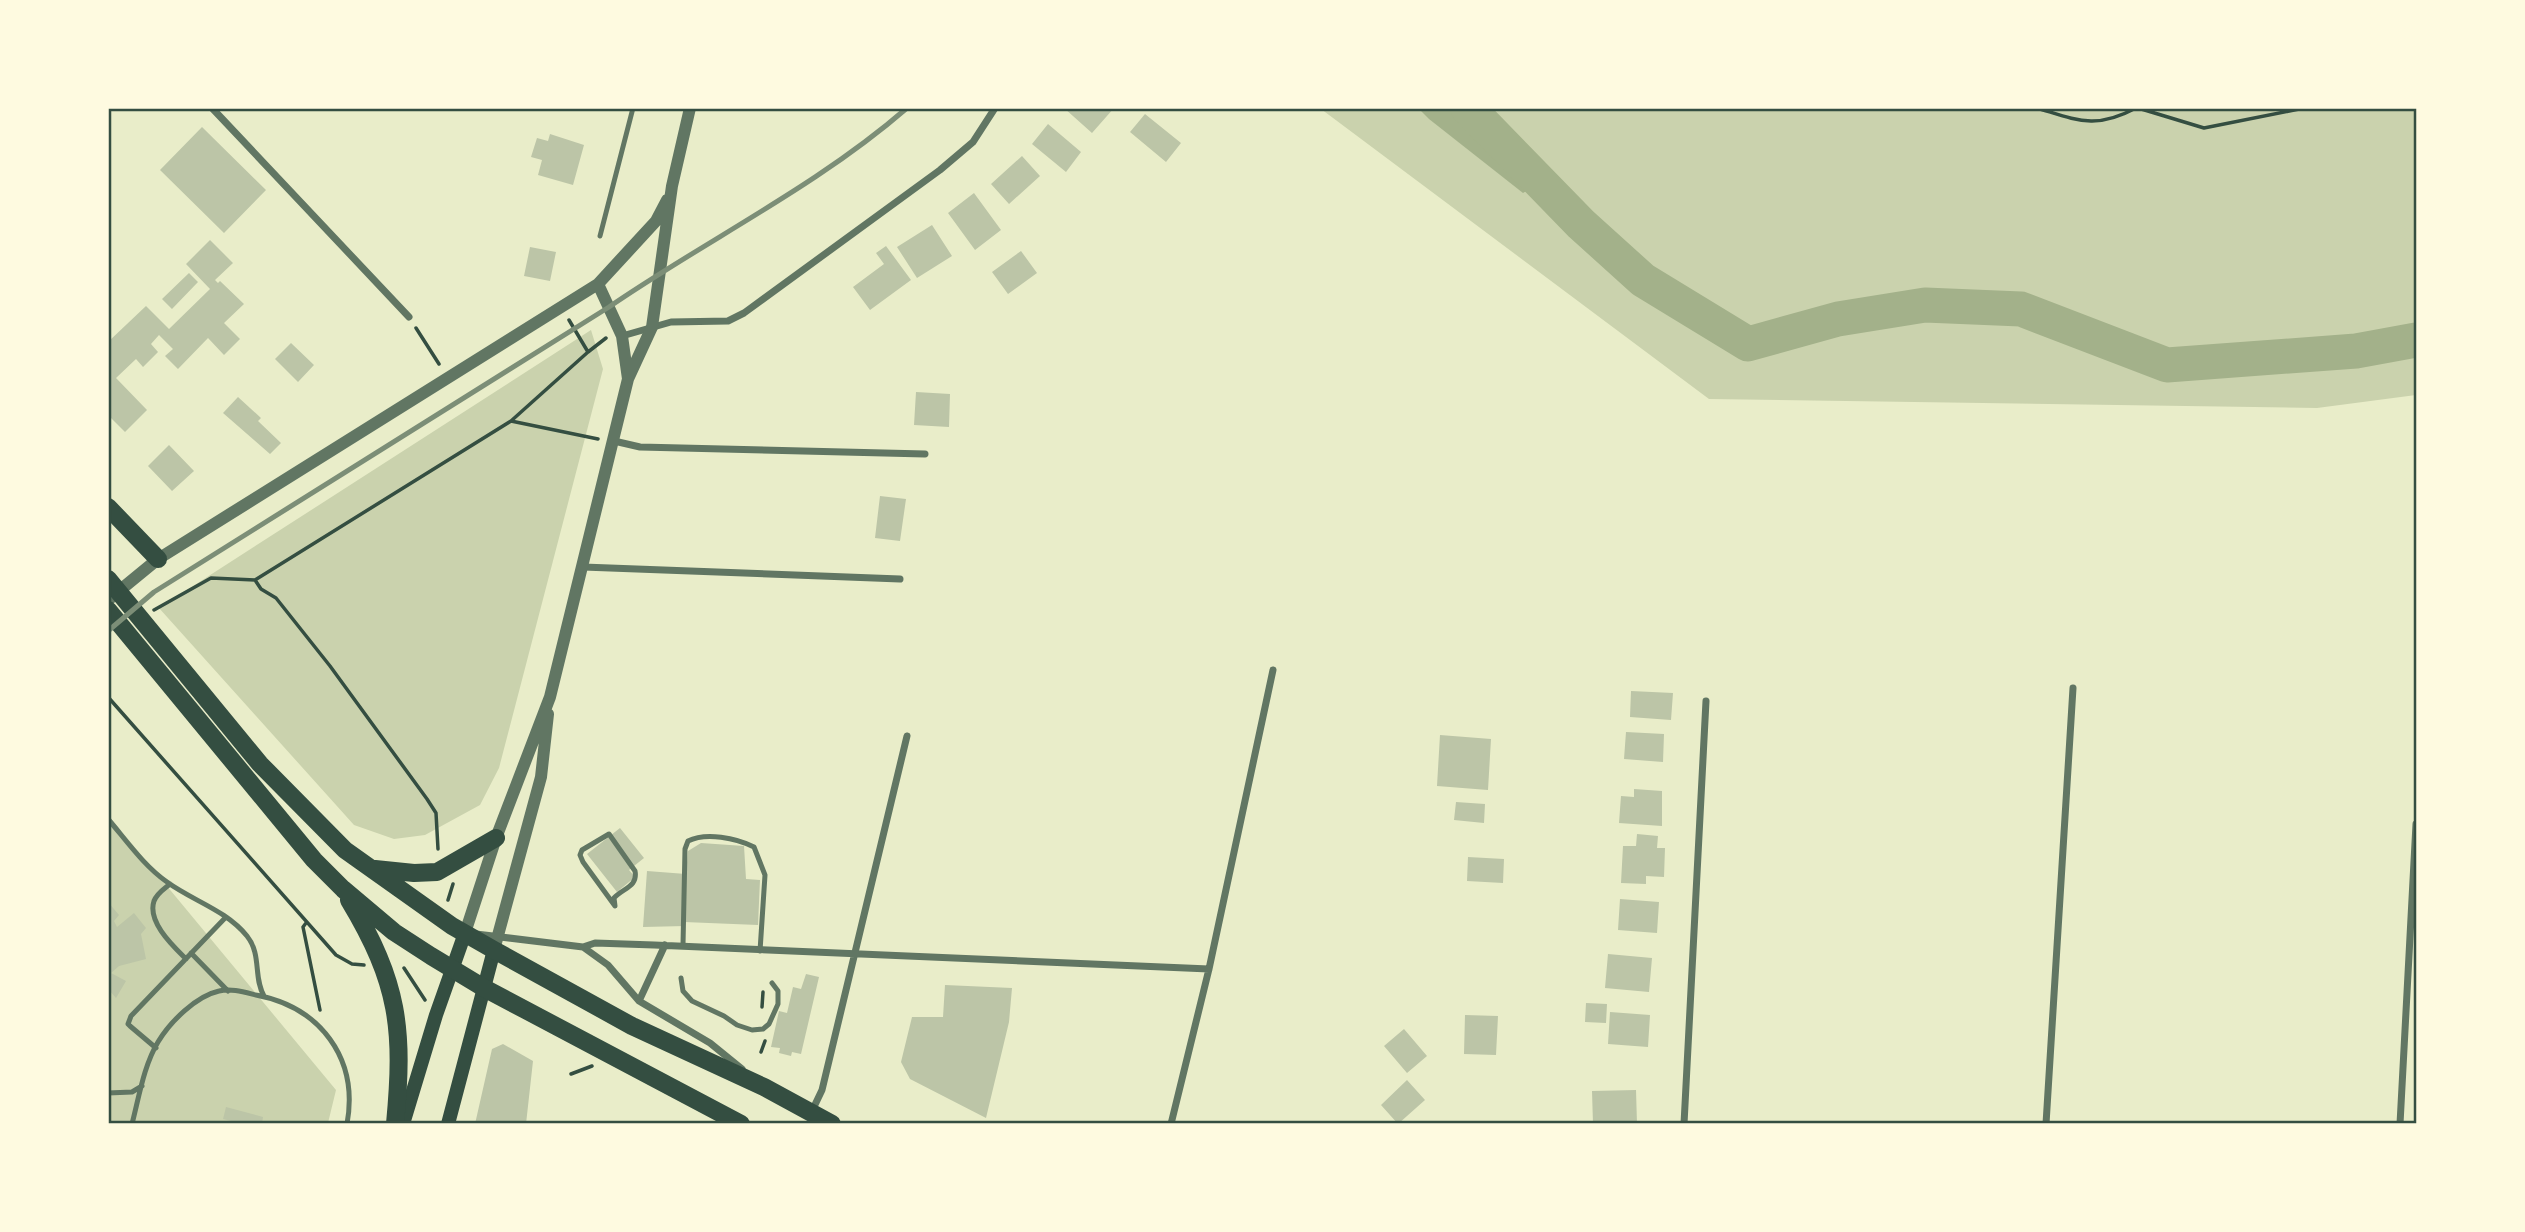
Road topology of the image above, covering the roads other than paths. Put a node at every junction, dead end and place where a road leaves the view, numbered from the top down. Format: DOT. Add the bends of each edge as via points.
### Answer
graph roads {
  1 [pos="212,108"];
  2 [pos="633,108"];
  3 [pos="690,108"];
  4 [pos="995,108"];
  5 [pos="672,186"];
  6 [pos="600,236"];
  7 [pos="598,284"];
  8 [pos="409,317"];
  9 [pos="652,327"];
  10 [pos="622,335"];
  11 [pos="628,379"];
  12 [pos="614,441"];
  13 [pos="925,453"];
  14 [pos="108,508"];
  15 [pos="158,559"];
  16 [pos="583,568"];
  17 [pos="108,579"];
  18 [pos="900,579"];
  19 [pos="108,600"];
  20 [pos="108,610"];
  21 [pos="1273,670"];
  22 [pos="2073,688"];
  23 [pos="551,697"];
  24 [pos="1706,701"];
  25 [pos="906,736"];
  26 [pos="108,819"];
  27 [pos="2417,824"];
  28 [pos="496,838"];
  29 [pos="372,869"];
  30 [pos="170,884"];
  31 [pos="343,889"];
  32 [pos="615,906"];
  33 [pos="226,917"];
  34 [pos="465,933"];
  35 [pos="496,943"];
  36 [pos="665,945"];
  37 [pos="683,945"];
  38 [pos="583,947"];
  39 [pos="760,951"];
  40 [pos="191,953"];
  41 [pos="855,954"];
  42 [pos="186,959"];
  43 [pos="1209,969"];
  44 [pos="453,970"];
  45 [pos="681,978"];
  46 [pos="772,983"];
  47 [pos="484,988"];
  48 [pos="228,990"];
  49 [pos="264,996"];
  50 [pos="639,1001"];
  51 [pos="156,1048"];
  52 [pos="142,1086"];
  53 [pos="764,1087"];
  54 [pos="108,1093"];
  55 [pos="811,1113"];
  56 [pos="132,1124"];
  57 [pos="347,1124"];
  58 [pos="395,1124"];
  59 [pos="403,1124"];
  60 [pos="448,1124"];
  61 [pos="741,1124"];
  62 [pos="832,1124"];
  63 [pos="1171,1124"];
  64 [pos="1685,1124"];
  65 [pos="2046,1124"];
  66 [pos="2400,1124"];
  1 -- 8 [label="street"];
  2 -- 6 [label="lane"];
  3 -- 5 [label="street"];
  4 -- 9 [label="street" via="973,142 940,170 744,313 715,323"];
  5 -- 7 [label="street" via="656,221"];
  5 -- 9 [label="street"];
  7 -- 10 [label="street"];
  7 -- 15 [label="street"];
  9 -- 10 [label="street"];
  9 -- 11 [label="street"];
  10 -- 11 [label="street"];
  11 -- 12 [label="street"];
  12 -- 13 [label="street" via="640,447"];
  12 -- 16 [label="street"];
  14 -- 15 [label="main road"];
  15 -- 19 [label="street"];
  16 -- 18 [label="street"];
  16 -- 23 [label="street"];
  17 -- 29 [label="main road" via="270,774 345,850"];
  20 -- 31 [label="main road" via="299,843"];
  21 -- 43 [label="street"];
  22 -- 65 [label="street"];
  23 -- 28 [label="street"];
  23 -- 35 [label="street" via="541,777"];
  24 -- 64 [label="street"];
  25 -- 41 [label="street"];
  26 -- 30 [label="lane"];
  27 -- 66 [label="street"];
  28 -- 29 [label="main road" via="437,872"];
  28 -- 34 [label="street"];
  29 -- 34 [label="main road"];
  30 -- 33 [label="lane"];
  30 -- 42 [label="lane" via="153,903 154,912 169,942"];
  31 -- 44 [label="main road" via="394,932"];
  31 -- 58 [label="main road" via="384,965 398,1022"];
  32 -- 32 [label="lane" via="580,855 609,834 636,876 633,884 614,898"];
  33 -- 40 [label="lane"];
  33 -- 49 [label="lane" via="256,950 258,986"];
  34 -- 35 [label="main road"];
  34 -- 44 [label="main road"];
  35 -- 38 [label="street"];
  35 -- 47 [label="main road"];
  35 -- 53 [label="main road" via="632,1026"];
  36 -- 37 [label="street"];
  36 -- 38 [label="street" via="595,943"];
  36 -- 50 [label="street"];
  37 -- 39 [label="street"];
  37 -- 39 [label="lane" via="688,841 731,839 754,847 765,875"];
  38 -- 50 [label="street" via="608,965"];
  39 -- 41 [label="street"];
  40 -- 42 [label="lane"];
  40 -- 48 [label="lane"];
  41 -- 43 [label="street"];
  41 -- 55 [label="street" via="822,1090"];
  42 -- 51 [label="lane" via="129,1020"];
  43 -- 63 [label="street"];
  44 -- 47 [label="main road"];
  44 -- 59 [label="main road"];
  45 -- 46 [label="lane" via="683,991 692,1001 752,1030 769,1024 778,1004 778,990"];
  47 -- 60 [label="main road"];
  47 -- 61 [label="main road"];
  48 -- 49 [label="lane"];
  48 -- 51 [label="lane" via="205,996 193,1005"];
  49 -- 57 [label="lane" via="315,1021 340,1056 349,1087"];
  50 -- 53 [label="street" via="710,1043"];
  51 -- 52 [label="lane"];
  52 -- 54 [label="lane" via="132,1092"];
  52 -- 56 [label="lane"];
  53 -- 55 [label="main road"];
  55 -- 62 [label="main road"];
}
